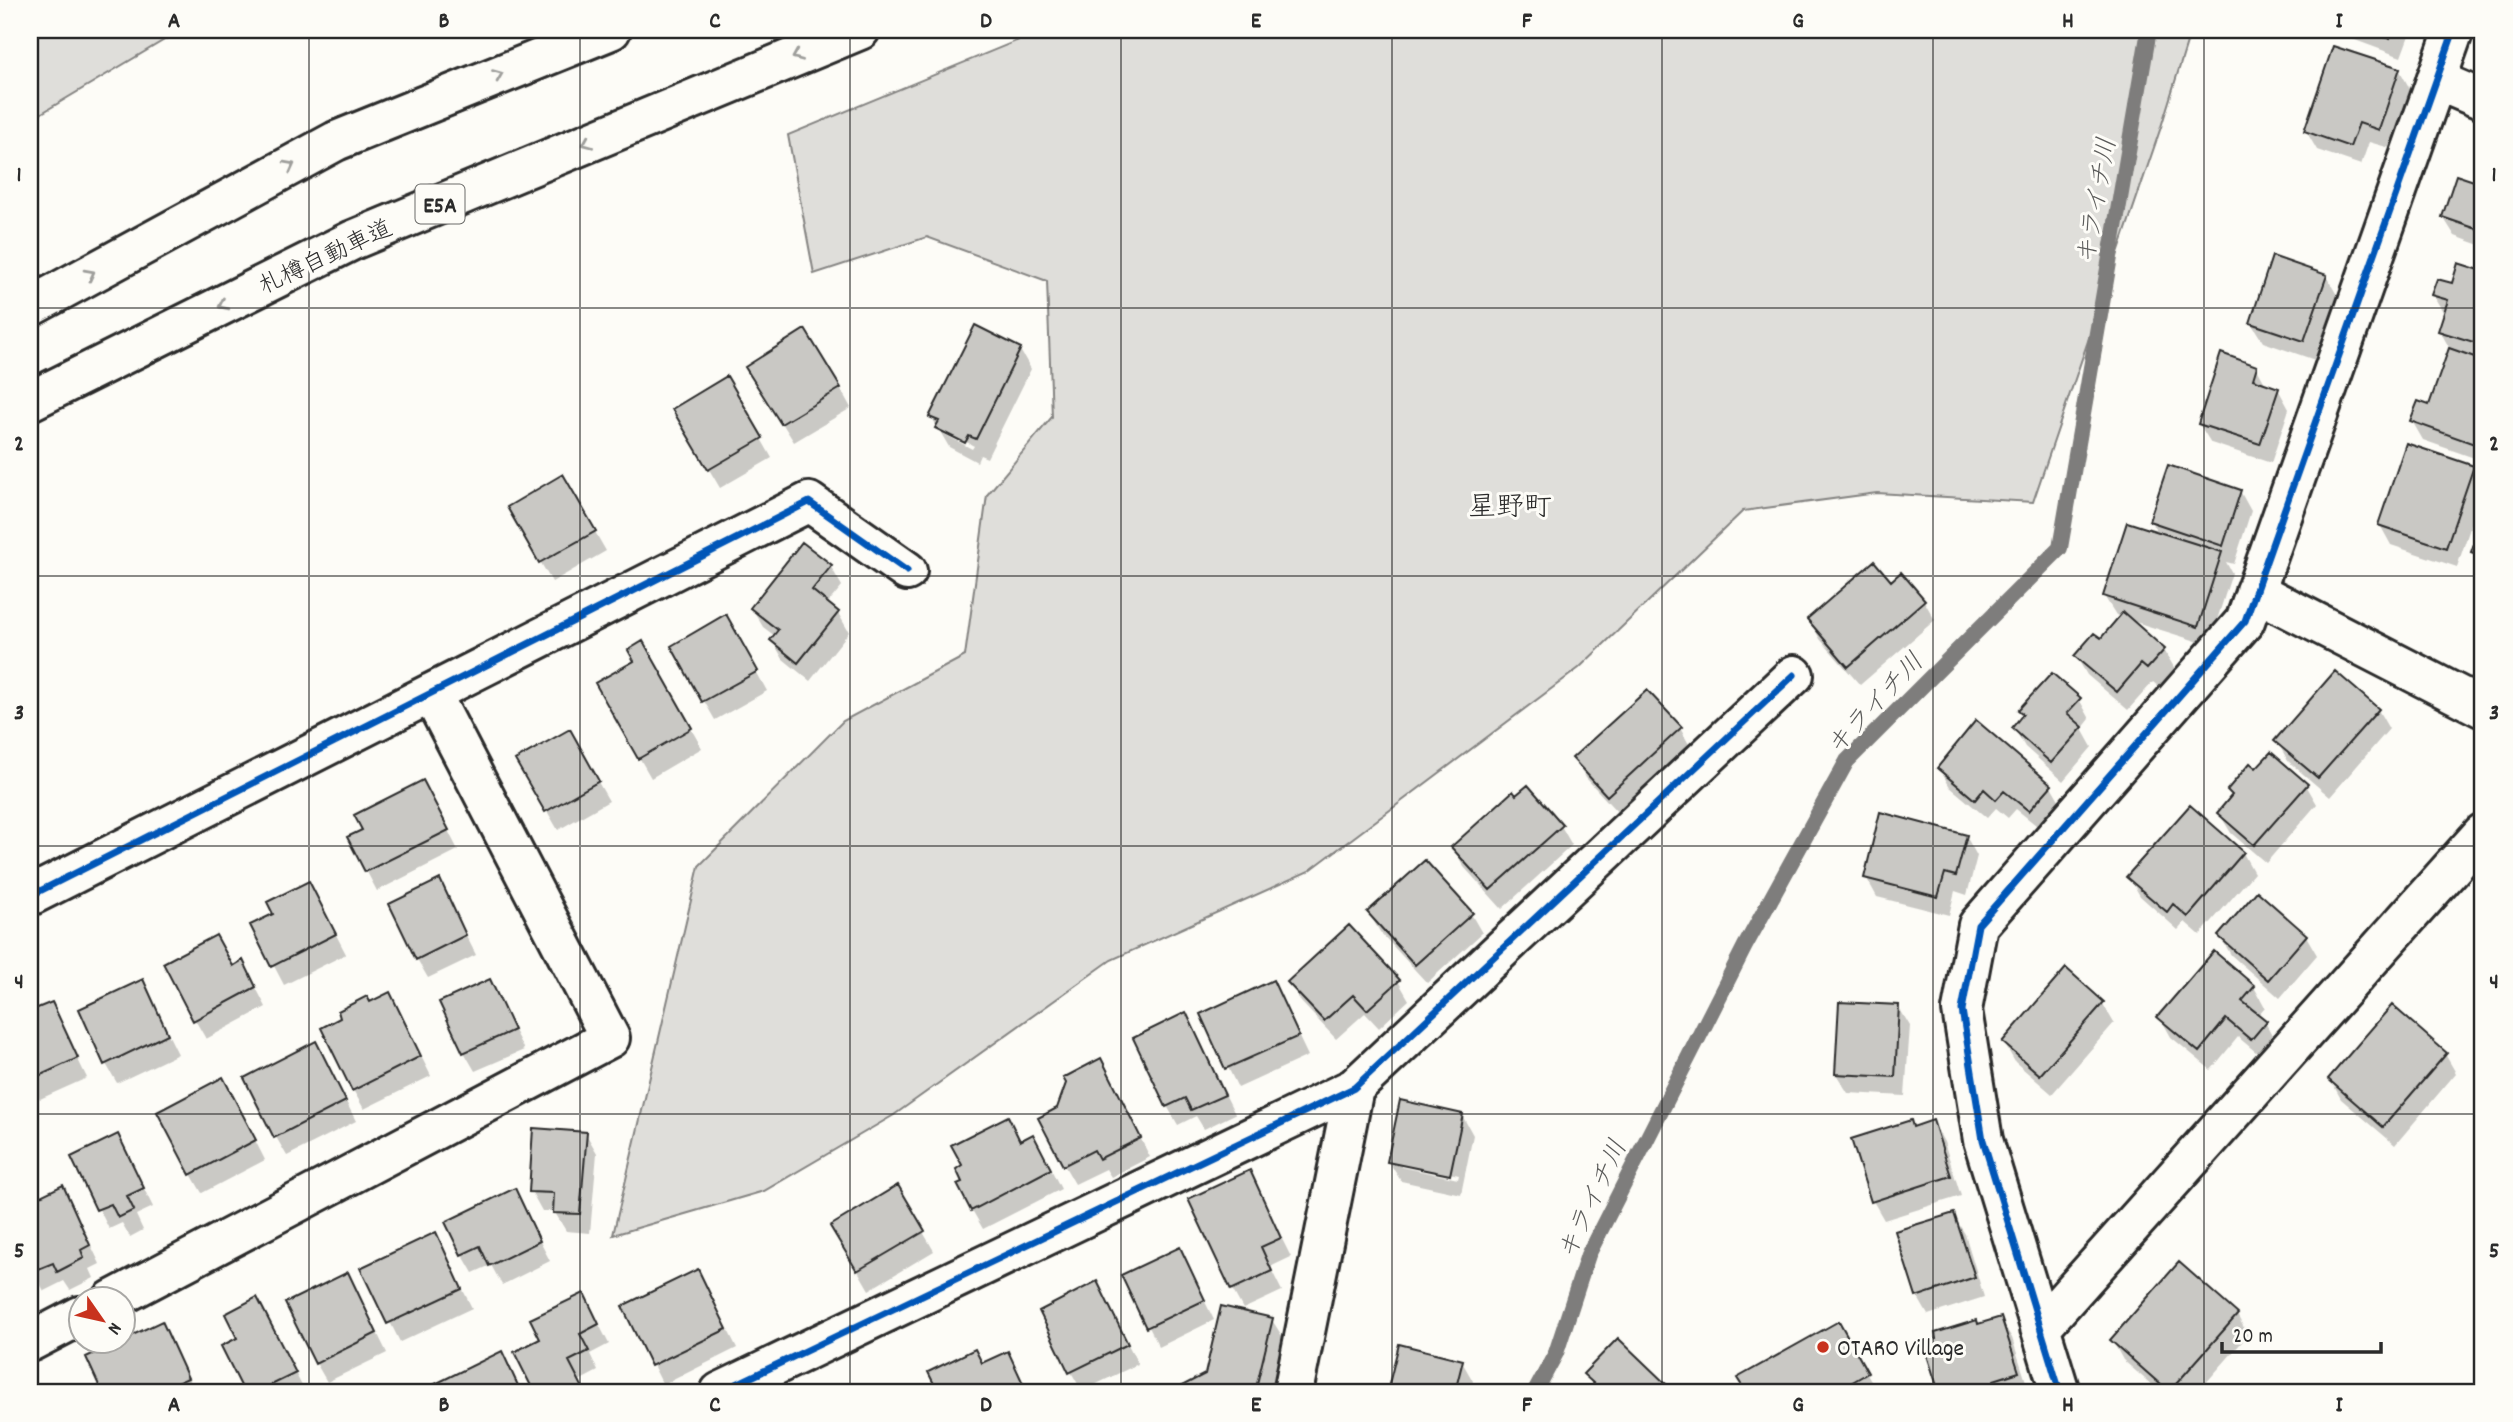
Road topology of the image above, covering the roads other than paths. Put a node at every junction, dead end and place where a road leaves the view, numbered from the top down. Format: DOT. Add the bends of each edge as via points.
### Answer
graph roads {
  1 [pos="611,30"];
  2 [pos="860,30"];
  3 [pos="2454,30"];
  4 [pos="2436,80"];
  5 [pos="2483,100"];
  6 [pos="30,307"];
  7 [pos="30,401"];
  8 [pos="907,571"];
  9 [pos="2255,591"];
  10 [pos="1794,675"];
  11 [pos="431,693"];
  12 [pos="2483,708"];
  13 [pos="2483,833"];
  14 [pos="30,896"];
  15 [pos="1354,1088"];
  16 [pos="136,1287"];
  17 [pos="66,1323"];
  18 [pos="2040,1328"];
  19 [pos="30,1342"];
  20 [pos="720,1392"];
  21 [pos="1293,1392"];
  22 [pos="2060,1392"];
  6 -- 1 [label="main road, one-way" via="336,141"];
  2 -- 7 [label="main road, 札樽自動車道 / E5A, one-way" via="353,240"];
  3 -- 4 [label="main road"];
  4 -- 5 [label="main road"];
  4 -- 9 [label="main road"];
  8 -- 11 [label="main road" via="808,502"];
  9 -- 12 [label="main road"];
  9 -- 18 [label="main road" via="2245,621 1978,925 1962,1010 1983,1140"];
  10 -- 15 [label="main road"];
  11 -- 14 [label="main road"];
  11 -- 16 [label="main road" via="610,1038"];
  13 -- 18 [label="main road"];
  15 -- 20 [label="main road"];
  15 -- 21 [label="main road"];
  17 -- 19 [label="main road"];
  18 -- 22 [label="main road"];
}
